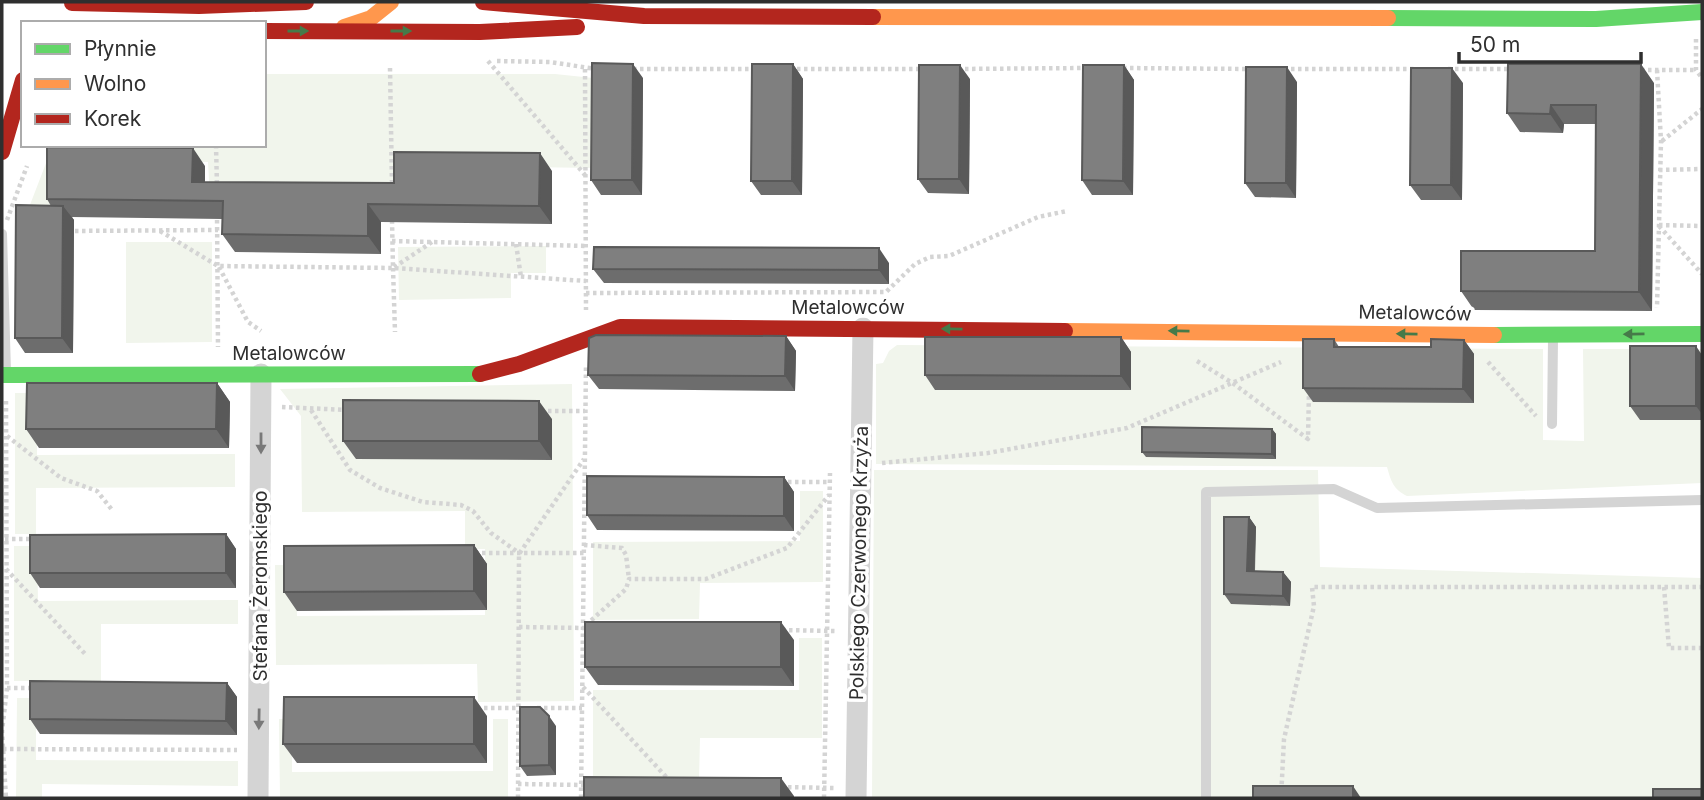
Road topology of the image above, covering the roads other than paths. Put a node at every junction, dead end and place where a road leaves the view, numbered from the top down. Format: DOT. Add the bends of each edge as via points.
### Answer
graph roads {
  1 [pos="72,2"];
  2 [pos="306,2"];
  3 [pos="391,2"];
  4 [pos="483,2"];
  5 [pos="1702,12"];
  6 [pos="644,16"];
  7 [pos="1596,19"];
  8 [pos="75,21"];
  9 [pos="266,31"];
  10 [pos="332,31"];
  11 [pos="1662,32"];
  12 [pos="21,87"];
  13 [pos="2,152"];
  14 [pos="3,236"];
  15 [pos="863,328"];
  16 [pos="1702,334"];
  17 [pos="1553,336"];
  18 [pos="261,374"];
  19 [pos="4,375"];
  20 [pos="1552,424"];
  21 [pos="1702,500"];
  22 [pos="856,793"];
  23 [pos="258,798"];
  24 [pos="1206,798"];
  1 -- 2 [label="street" via="199,6"];
  1 -- 8 [label="street"];
  3 -- 10 [label="street" via="371,18"];
  4 -- 6 [label="street"];
  5 -- 7 [label="street"];
  6 -- 7 [label="street"];
  10 -- 6 [label="street, one-way" via="569,28"];
  7 -- 11 [label="street"];
  9 -- 10 [label="street, one-way"];
  12 -- 13 [label="street"];
  14 -- 19 [label="lane"];
  17 -- 15 [label="street, Metalowców, one-way"];
  15 -- 18 [label="street, Metalowców" via="620,327 586,334 511,369 483,374"];
  15 -- 22 [label="street, Polskiego Czerwonego Krzyża"];
  16 -- 17 [label="street, Metalowców, one-way"];
  17 -- 20 [label="lane"];
  18 -- 19 [label="street, Metalowców"];
  18 -- 23 [label="street, Stefana Żeromskiego, one-way"];
  21 -- 24 [label="lane" via="1377,508 1334,489 1206,492"];
}
